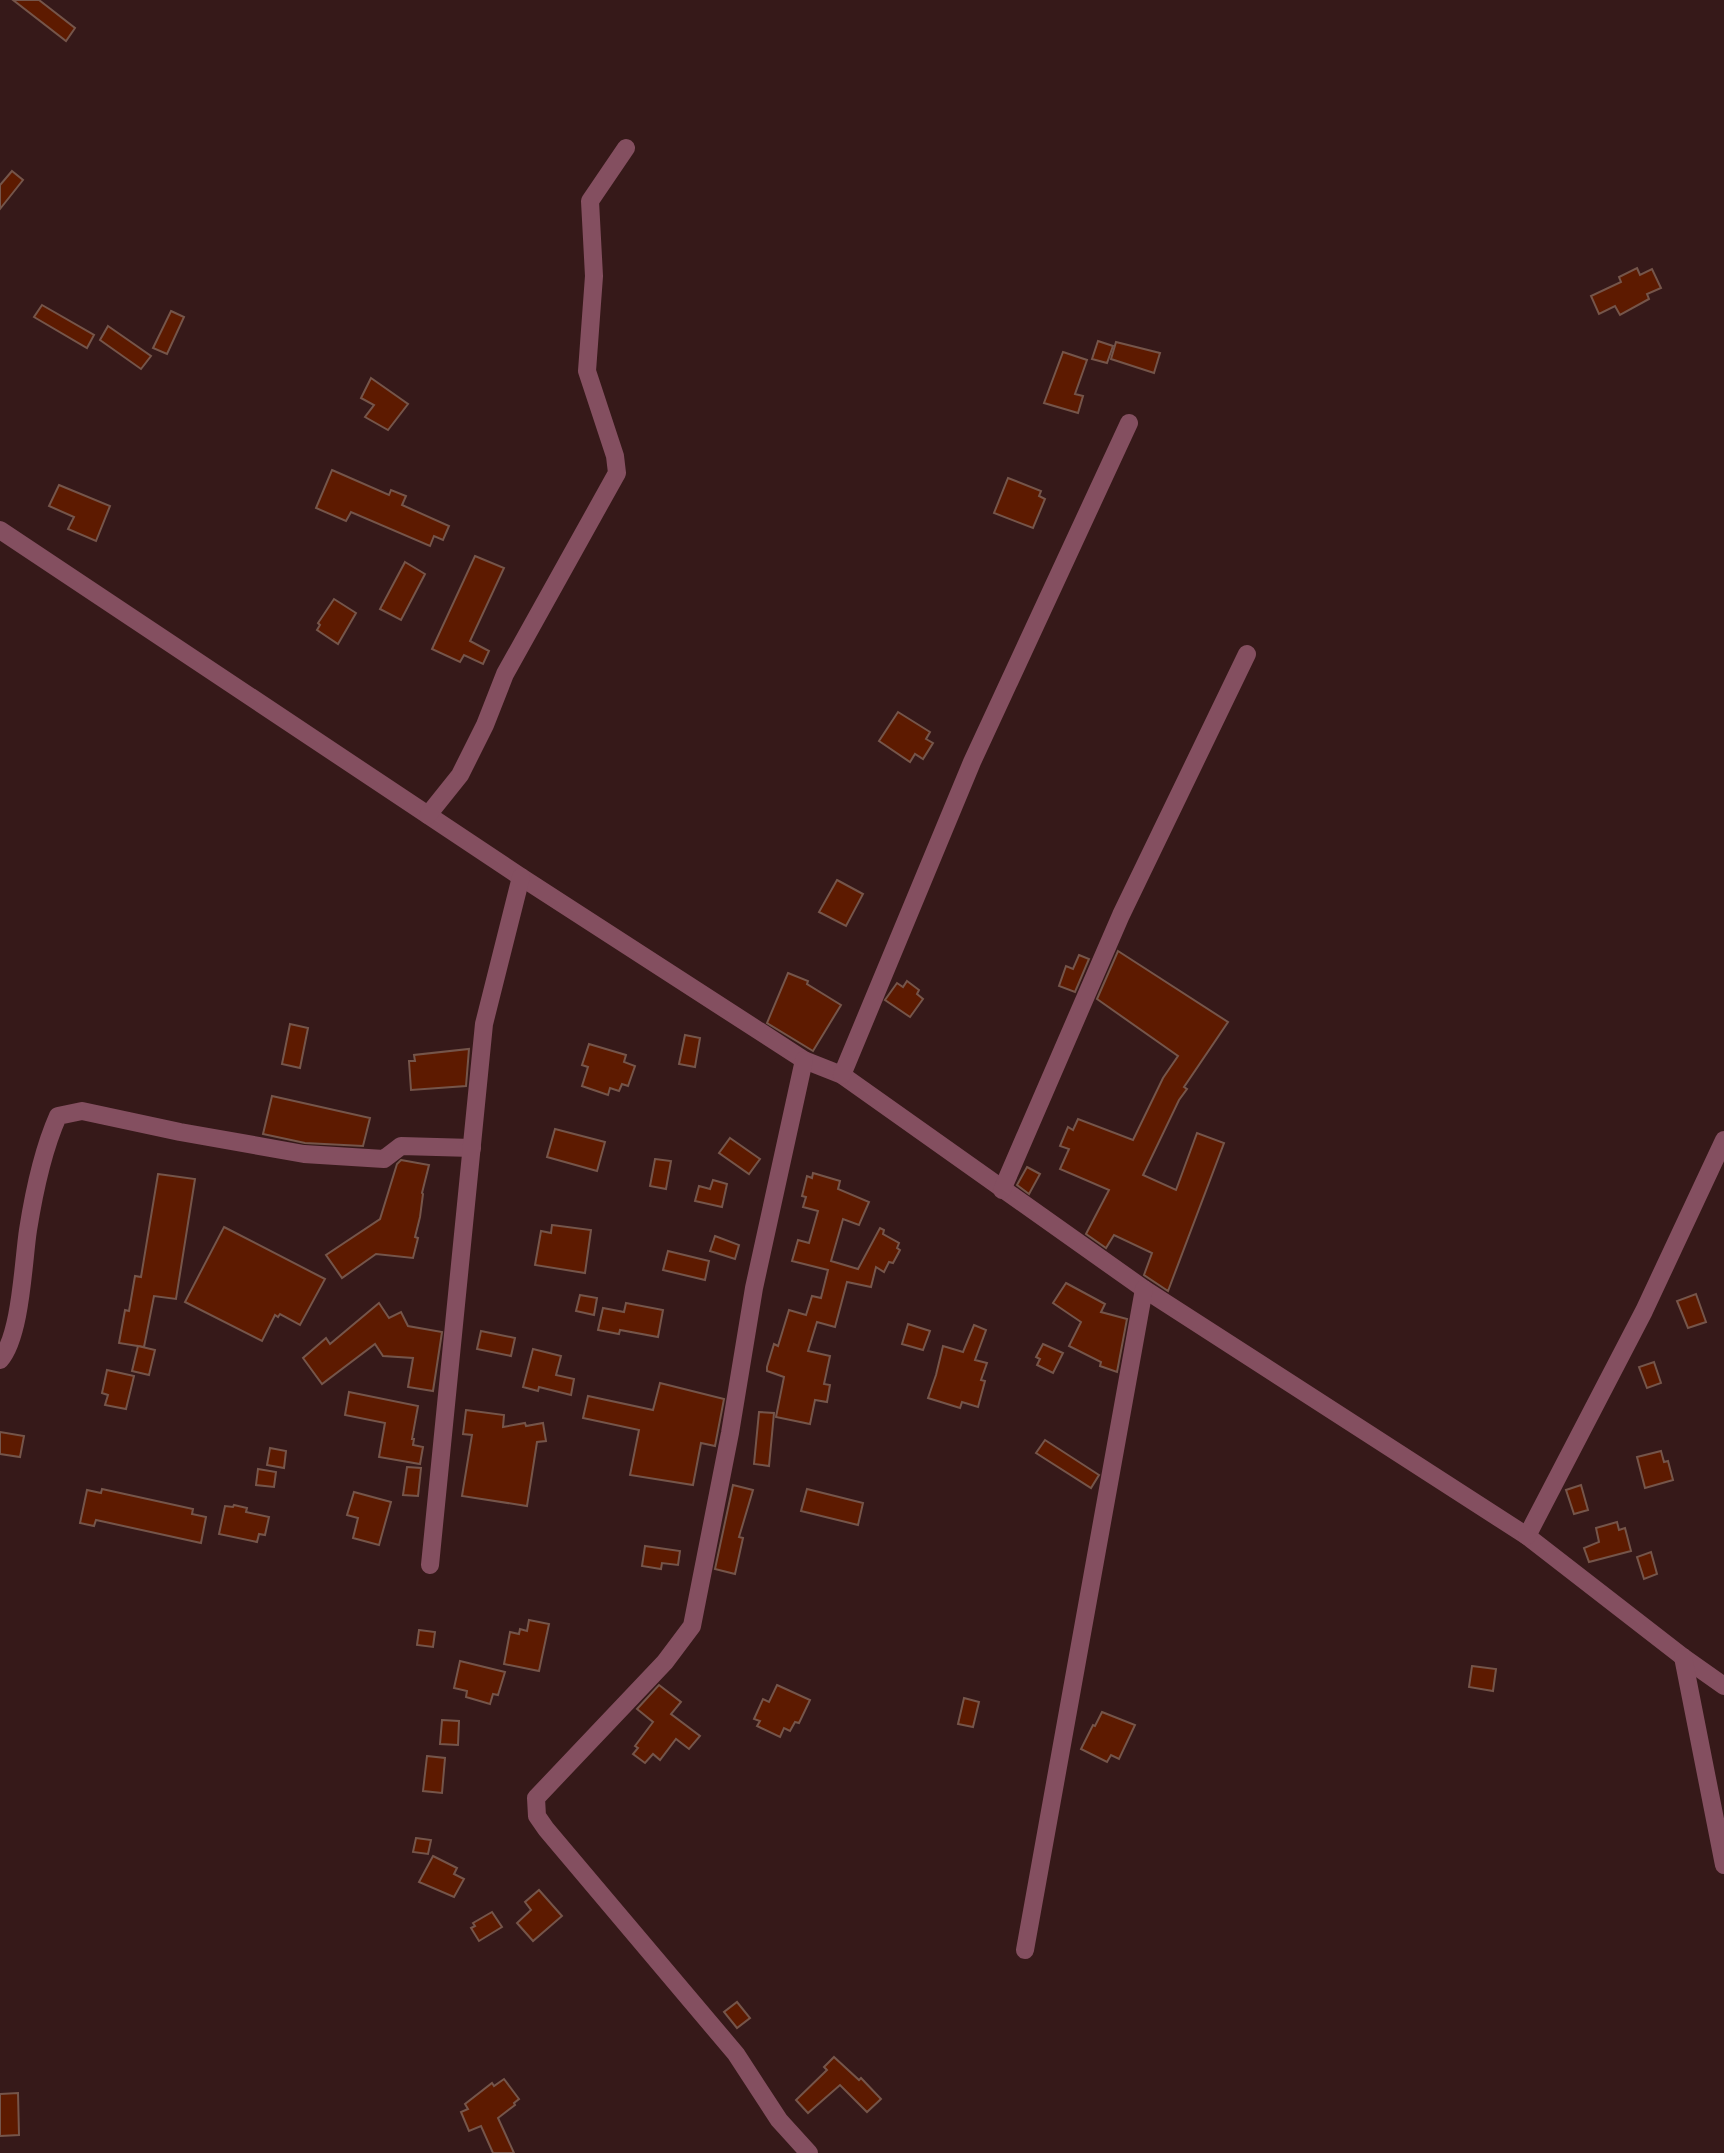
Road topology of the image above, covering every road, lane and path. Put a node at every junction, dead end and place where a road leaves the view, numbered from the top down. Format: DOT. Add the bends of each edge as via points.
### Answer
graph roads {
  1 [pos="626,148"];
  2 [pos="1129,424"];
  3 [pos="0,530"];
  4 [pos="1247,654"];
  5 [pos="428,815"];
  6 [pos="520,877"];
  7 [pos="804,1059"];
  8 [pos="842,1075"];
  9 [pos="1724,1140"];
  10 [pos="472,1147"];
  11 [pos="1002,1190"];
  12 [pos="1143,1290"];
  13 [pos="0,1360"];
  14 [pos="1527,1536"];
  15 [pos="430,1566"];
  16 [pos="1683,1657"];
  17 [pos="1724,1686"];
  18 [pos="1724,1865"];
  19 [pos="1025,1950"];
  20 [pos="809,2153"];
  1 -- 5 [label="street" via="590,201 594,276 587,372 617,473 505,674 460,775"];
  2 -- 8 [label="street" via="972,762"];
  3 -- 5 [label="street"];
  4 -- 11 [label="street" via="1121,915"];
  5 -- 6 [label="street"];
  6 -- 7 [label="street"];
  6 -- 10 [label="street" via="484,1024"];
  7 -- 8 [label="street"];
  7 -- 20 [label="street" via="754,1288 692,1626 536,1798 537,1816 546,1829 736,2053 779,2120"];
  8 -- 11 [label="street"];
  9 -- 14 [label="street" via="1644,1311"];
  10 -- 13 [label="street" via="401,1146 384,1159 304,1154 82,1111 58,1116 47,1141 28,1229 17,1311 7,1352"];
  10 -- 15 [label="street"];
  11 -- 12 [label="street"];
  12 -- 14 [label="street"];
  12 -- 19 [label="street"];
  14 -- 16 [label="street"];
  16 -- 17 [label="street"];
  16 -- 18 [label="street"];
}
